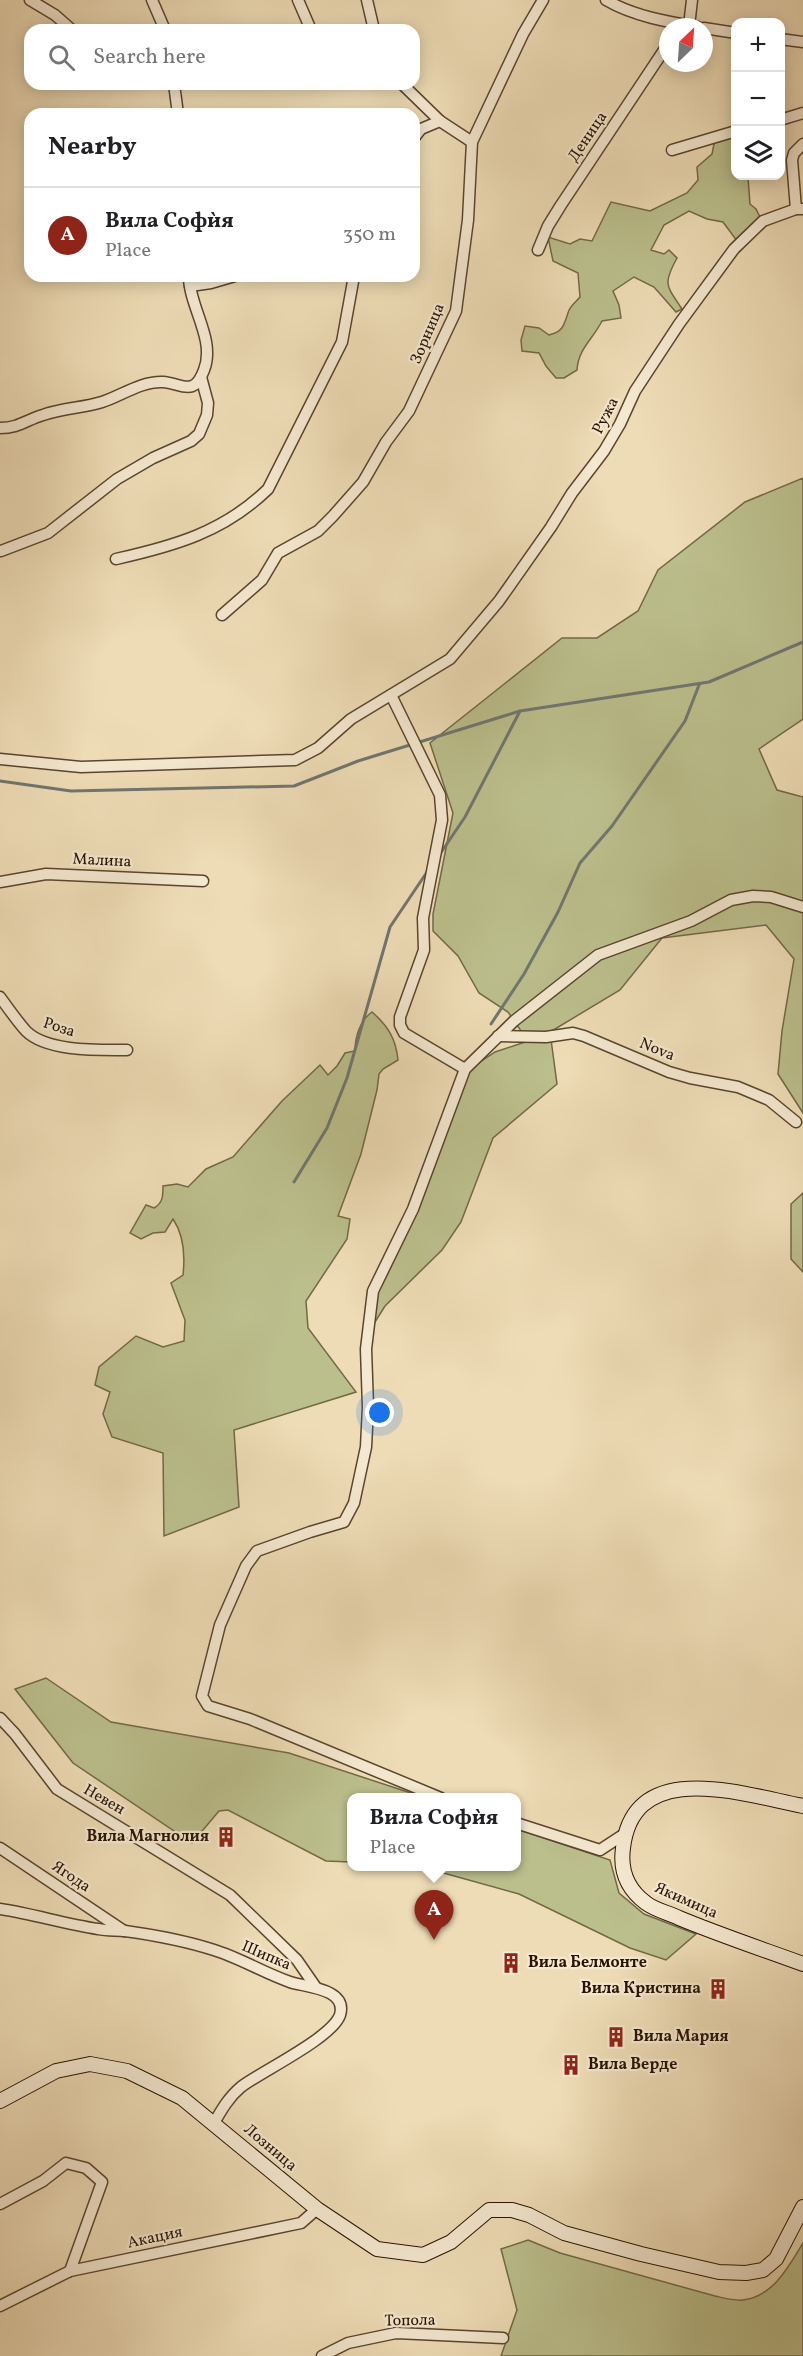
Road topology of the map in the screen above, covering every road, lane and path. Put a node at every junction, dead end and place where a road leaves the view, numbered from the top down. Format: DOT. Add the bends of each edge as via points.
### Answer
graph roads {
  1 [pos="30,0"];
  2 [pos="152,0"];
  3 [pos="298,0"];
  4 [pos="367,0"];
  5 [pos="543,0"];
  6 [pos="606,0"];
  7 [pos="692,0"];
  8 [pos="659,18"];
  9 [pos="688,18"];
  10 [pos="65,24"];
  11 [pos="162,24"];
  12 [pos="308,24"];
  13 [pos="373,24"];
  14 [pos="713,29"];
  15 [pos="731,32"];
  16 [pos="785,40"];
  17 [pos="803,42"];
  18 [pos="659,58"];
  19 [pos="175,90"];
  20 [pos="408,90"];
  21 [pos="177,108"];
  22 [pos="803,112"];
  23 [pos="785,118"];
  24 [pos="441,121"];
  25 [pos="420,130"];
  26 [pos="731,132"];
  27 [pos="472,142"];
  28 [pos="803,144"];
  29 [pos="672,150"];
  30 [pos="800,209"];
  31 [pos="538,250"];
  32 [pos="190,282"];
  33 [pos="353,282"];
  34 [pos="201,377"];
  35 [pos="0,428"];
  36 [pos="2,551"];
  37 [pos="116,559"];
  38 [pos="222,615"];
  39 [pos="392,694"];
  40 [pos="0,759"];
  41 [pos="203,881"];
  42 [pos="0,882"];
  43 [pos="799,905"];
  44 [pos="0,998"];
  45 [pos="498,1036"];
  46 [pos="127,1050"];
  47 [pos="465,1069"];
  48 [pos="796,1122"];
  49 [pos="0,1718"];
  50 [pos="431,1793"];
  51 [pos="803,1806"];
  52 [pos="521,1825"];
  53 [pos="626,1833"];
  54 [pos="0,1848"];
  55 [pos="0,1910"];
  56 [pos="125,1931"];
  57 [pos="803,1964"];
  58 [pos="315,1986"];
  59 [pos="0,2101"];
  60 [pos="214,2123"];
  61 [pos="0,2204"];
  62 [pos="803,2207"];
  63 [pos="317,2208"];
  64 [pos="70,2271"];
  65 [pos="0,2306"];
  66 [pos="503,2338"];
  67 [pos="322,2356"];
  1 -- 10 [label="street"];
  2 -- 11 [label="street"];
  3 -- 12 [label="street"];
  4 -- 13 [label="street"];
  5 -- 27 [label="street, Зорница"];
  6 -- 8 [label="street"];
  7 -- 9 [label="street"];
  14 -- 15 [label="street"];
  16 -- 17 [label="street"];
  18 -- 31 [label="street, Деница" via="548,226"];
  19 -- 21 [label="street"];
  20 -- 24 [label="street"];
  22 -- 23 [label="street"];
  24 -- 25 [label="street"];
  24 -- 27 [label="street"];
  26 -- 29 [label="street"];
  27 -- 38 [label="street, Зорница" via="468,220 456,311 409,411 363,482 333,516 318,531 278,553 262,580"];
  28 -- 30 [label="street" via="792,160"];
  30 -- 39 [label="street, Ружа" via="763,221 734,249 679,324 641,381 604,451 499,601 450,659"];
  32 -- 34 [label="street" via="207,349"];
  33 -- 37 [label="street" via="342,342 268,489 225,523 185,542"];
  34 -- 35 [label="street" via="194,385 181,388 163,382 145,384 101,402 42,415 13,428"];
  34 -- 36 [label="street" via="207,415 199,434 191,441 117,479 48,533"];
  39 -- 40 [label="street, Ружа" via="351,718 318,748 295,760 81,766"];
  39 -- 47 [label="street" via="440,795 442,820 423,918 424,950 400,1025 404,1033 428,1050"];
  41 -- 42 [label="street, Малина" via="46,874"];
  43 -- 45 [label="street" via="771,897 731,900 691,921 598,955"];
  44 -- 46 [label="street, Роза" via="28,1033 47,1042 72,1049"];
  45 -- 47 [label="street"];
  45 -- 48 [label="street, Nova" via="584,1036 669,1072 738,1087 769,1100"];
  47 -- 50 [label="street" via="413,1209 373,1291 366,1349 366,1447 354,1503 344,1522 257,1551 246,1566 220,1625 202,1696 208,1706 250,1719"];
  49 -- 58 [label="street, Невен" via="57,1789 230,1895 297,1960"];
  51 -- 53 [label="street, Якимица" via="706,1787 669,1790 641,1807"];
  52 -- 53 [label="street" via="600,1850"];
  53 -- 57 [label="street, Якимица" via="622,1859 626,1882 646,1904"];
  54 -- 56 [label="street, Ягода"];
  55 -- 56 [label="street, Шипка"];
  56 -- 58 [label="street, Шипка" via="207,1948 288,1982"];
  58 -- 60 [label="street, Шипка" via="339,2002 337,2021 292,2056 242,2086"];
  59 -- 60 [label="street, Лозница" via="56,2071 90,2064 127,2071 182,2098"];
  60 -- 63 [label="street, Лозница"];
  61 -- 64 [label="street" via="43,2181 66,2163 86,2168 102,2182"];
  62 -- 63 [label="street, Лозница" via="776,2259 764,2270 746,2273 719,2272 641,2254 564,2233 512,2210 489,2210 451,2242 423,2255 377,2249"];
  63 -- 64 [label="street, Акация" via="301,2223"];
  64 -- 65 [label="street, Акация"];
  66 -- 67 [label="street, Топола" via="396,2333 348,2343"];
}
